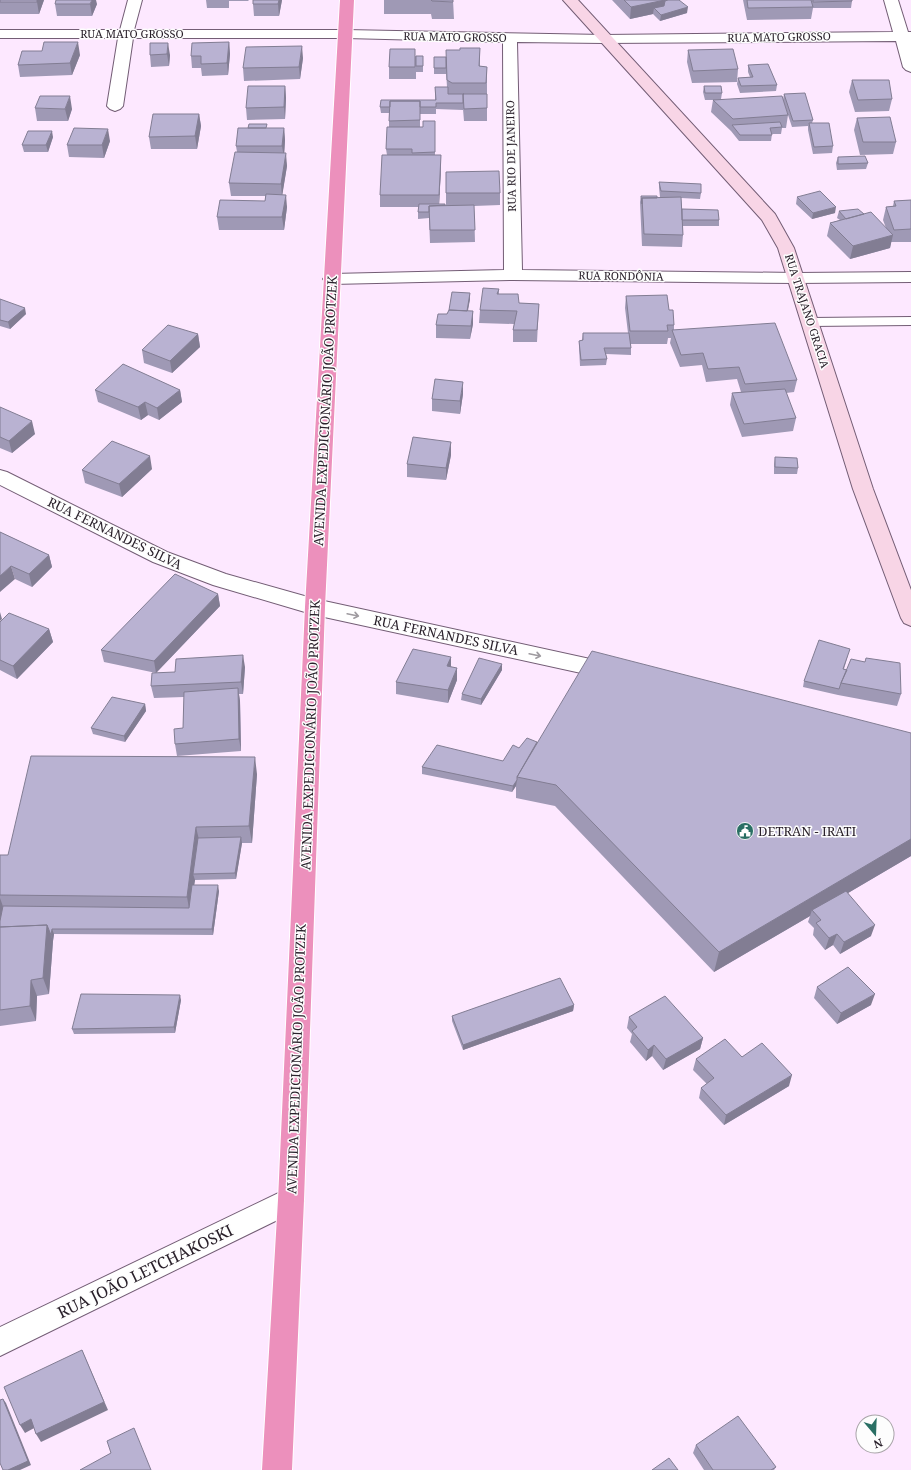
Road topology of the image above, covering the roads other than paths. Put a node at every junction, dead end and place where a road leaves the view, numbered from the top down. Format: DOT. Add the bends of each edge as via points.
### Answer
graph roads {
  1 [pos="135,0"];
  2 [pos="347,0"];
  3 [pos="570,0"];
  4 [pos="892,0"];
  5 [pos="0,34"];
  6 [pos="126,34"];
  7 [pos="346,34"];
  8 [pos="906,36"];
  9 [pos="510,38"];
  10 [pos="604,39"];
  11 [pos="911,67"];
  12 [pos="115,106"];
  13 [pos="513,275"];
  14 [pos="911,277"];
  15 [pos="797,278"];
  16 [pos="332,279"];
  17 [pos="811,322"];
  18 [pos="911,322"];
  19 [pos="0,477"];
  20 [pos="315,607"];
  21 [pos="911,618"];
  22 [pos="630,676"];
  23 [pos="291,1200"];
  24 [pos="0,1342"];
  25 [pos="277,1470"];
  1 -- 6 [label="street"];
  2 -- 7 [label="highway, AVENIDA EXPEDICIONÁRIO JOÃO PROTZEK"];
  3 -- 10 [label="main road, RUA TRAJANO GRACIA"];
  4 -- 8 [label="street"];
  5 -- 6 [label="street, RUA MATO GROSSO"];
  6 -- 7 [label="street, RUA MATO GROSSO"];
  6 -- 12 [label="street"];
  7 -- 9 [label="street, RUA MATO GROSSO"];
  7 -- 16 [label="highway, AVENIDA EXPEDICIONÁRIO JOÃO PROTZEK"];
  8 -- 10 [label="street, RUA MATO GROSSO"];
  8 -- 11 [label="street"];
  9 -- 10 [label="street, RUA MATO GROSSO"];
  9 -- 13 [label="street, RUA RIO DE JANEIRO"];
  10 -- 15 [label="main road, RUA TRAJANO GRACIA" via="769,218 786,248"];
  13 -- 15 [label="street, RUA RONDÔNIA"];
  13 -- 16 [label="street, RUA RONDÔNIA"];
  14 -- 15 [label="street, RUA RONDÔNIA"];
  15 -- 17 [label="main road, RUA TRAJANO GRACIA"];
  16 -- 20 [label="highway, AVENIDA EXPEDICIONÁRIO JOÃO PROTZEK"];
  17 -- 18 [label="lane"];
  17 -- 21 [label="main road, RUA TRAJANO GRACIA" via="863,489"];
  19 -- 20 [label="street, RUA FERNANDES SILVA" via="160,557 220,580"];
  20 -- 22 [label="street, RUA FERNANDES SILVA, one-way"];
  20 -- 23 [label="highway, AVENIDA EXPEDICIONÁRIO JOÃO PROTZEK"];
  23 -- 24 [label="street, RUA JOÃO LETCHAKOSKI"];
  23 -- 25 [label="highway, AVENIDA EXPEDICIONÁRIO JOÃO PROTZEK"];
}
